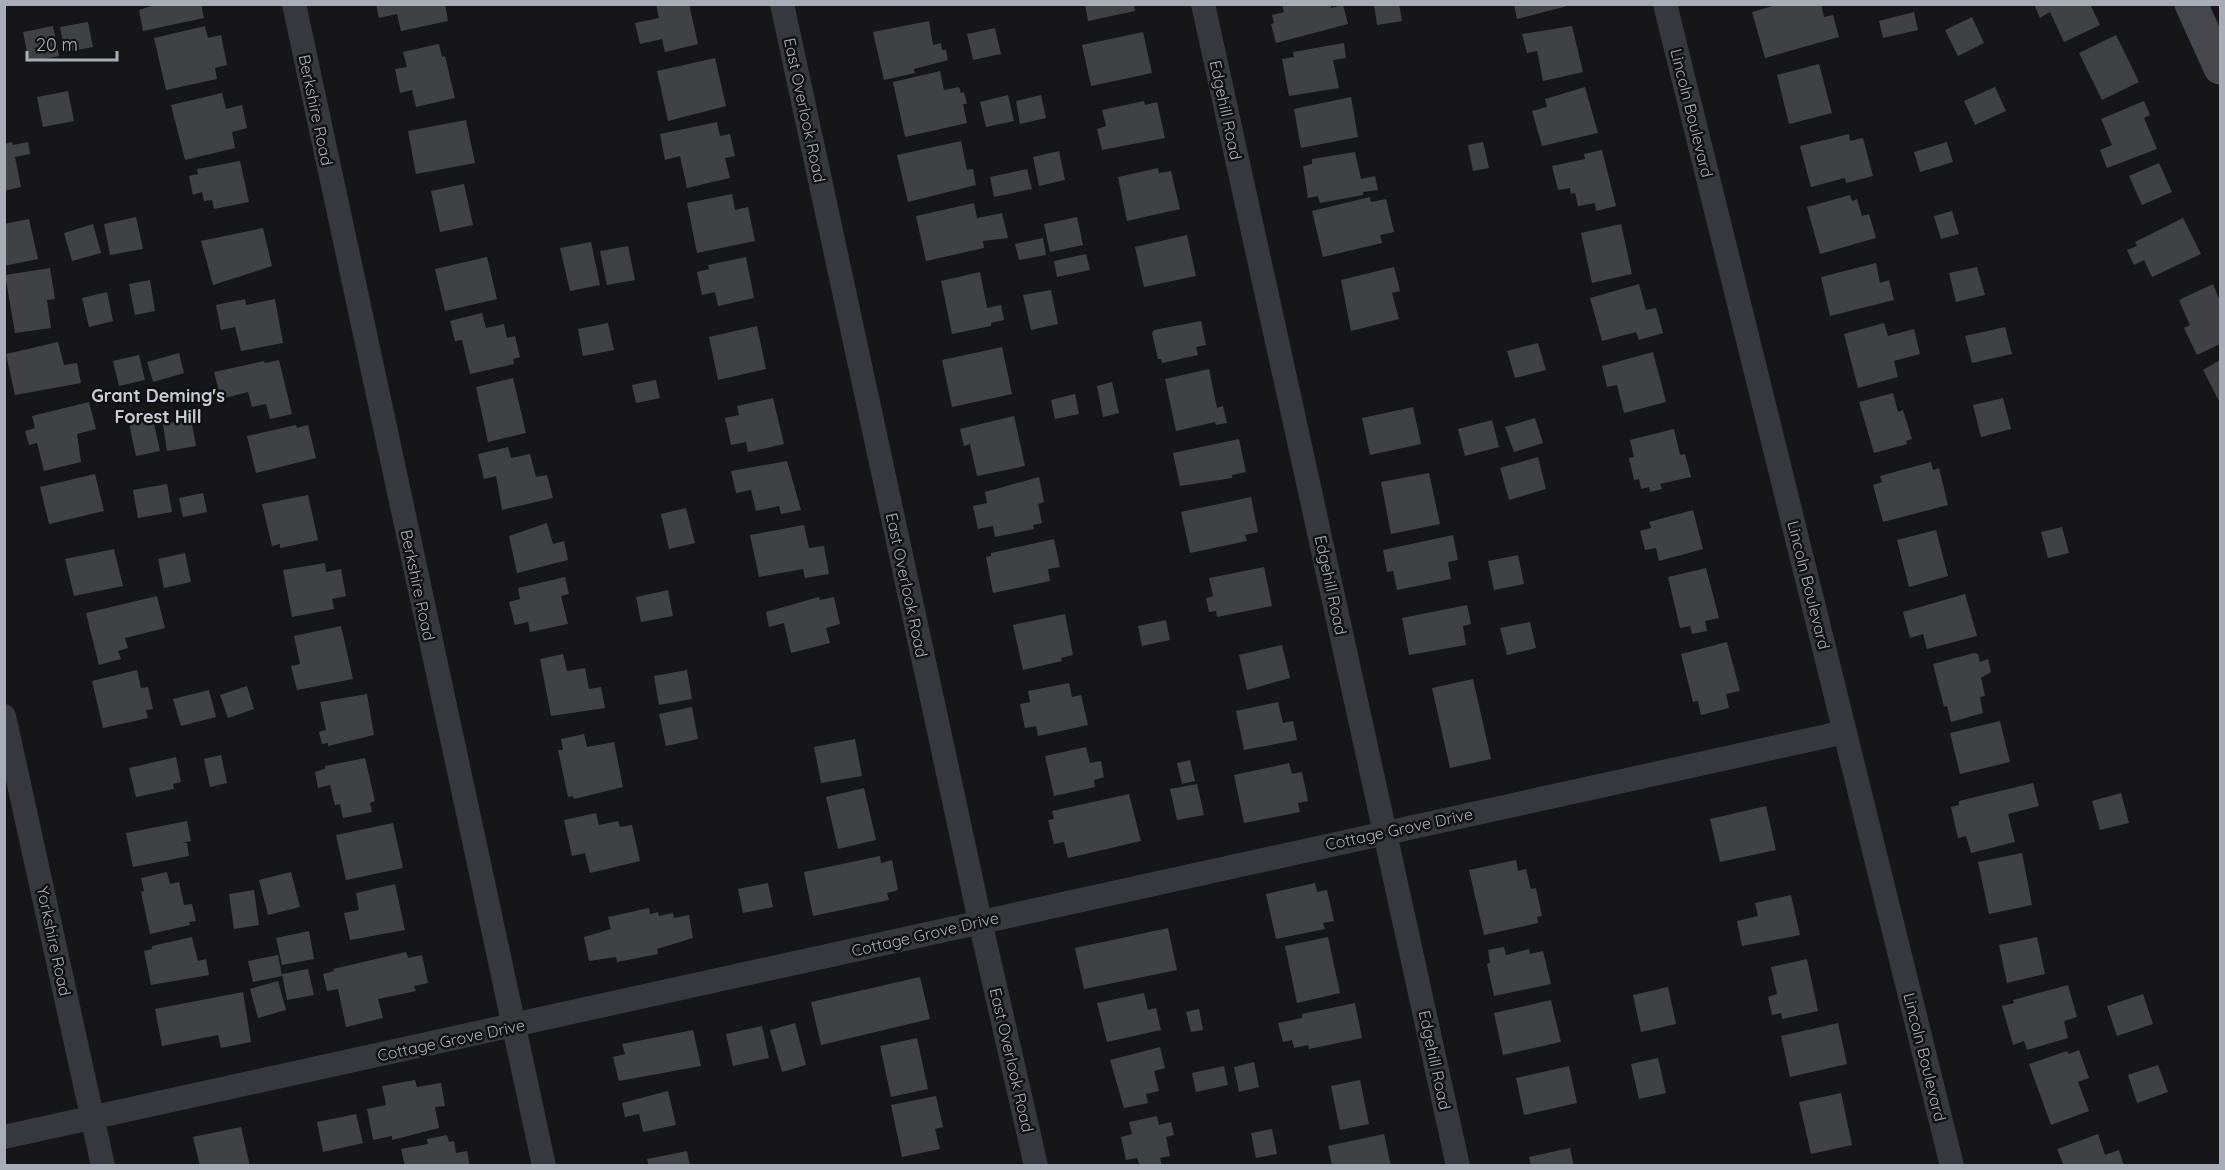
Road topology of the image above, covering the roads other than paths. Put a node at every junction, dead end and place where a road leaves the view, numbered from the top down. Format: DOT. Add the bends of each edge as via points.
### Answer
graph roads {
  1 [pos="294,4"];
  2 [pos="782,4"];
  3 [pos="1203,4"];
  4 [pos="1665,4"];
  5 [pos="2191,4"];
  6 [pos="2220,68"];
  7 [pos="4,716"];
  8 [pos="1845,732"];
  9 [pos="1386,832"];
  10 [pos="980,921"];
  11 [pos="513,1026"];
  12 [pos="93,1117"];
  13 [pos="4,1137"];
  14 [pos="104,1166"];
  15 [pos="544,1166"];
  16 [pos="1036,1166"];
  17 [pos="1458,1166"];
  18 [pos="1952,1166"];
  1 -- 11 [label="street, Berkshire Road"];
  2 -- 10 [label="street, East Overlook Road"];
  3 -- 9 [label="street, Edgehill Road"];
  4 -- 8 [label="street, Lincoln Boulevard"];
  5 -- 6 [label="street"];
  7 -- 12 [label="street, Yorkshire Road"];
  8 -- 9 [label="street, Cottage Grove Drive"];
  8 -- 18 [label="street, Lincoln Boulevard"];
  9 -- 10 [label="street, Cottage Grove Drive"];
  9 -- 17 [label="street, Edgehill Road"];
  10 -- 11 [label="street, Cottage Grove Drive"];
  10 -- 16 [label="street, East Overlook Road"];
  11 -- 12 [label="street, Cottage Grove Drive"];
  11 -- 15 [label="street, Berkshire Road"];
  12 -- 13 [label="street, Cottage Grove Drive"];
  12 -- 14 [label="street, Yorkshire Road"];
}
